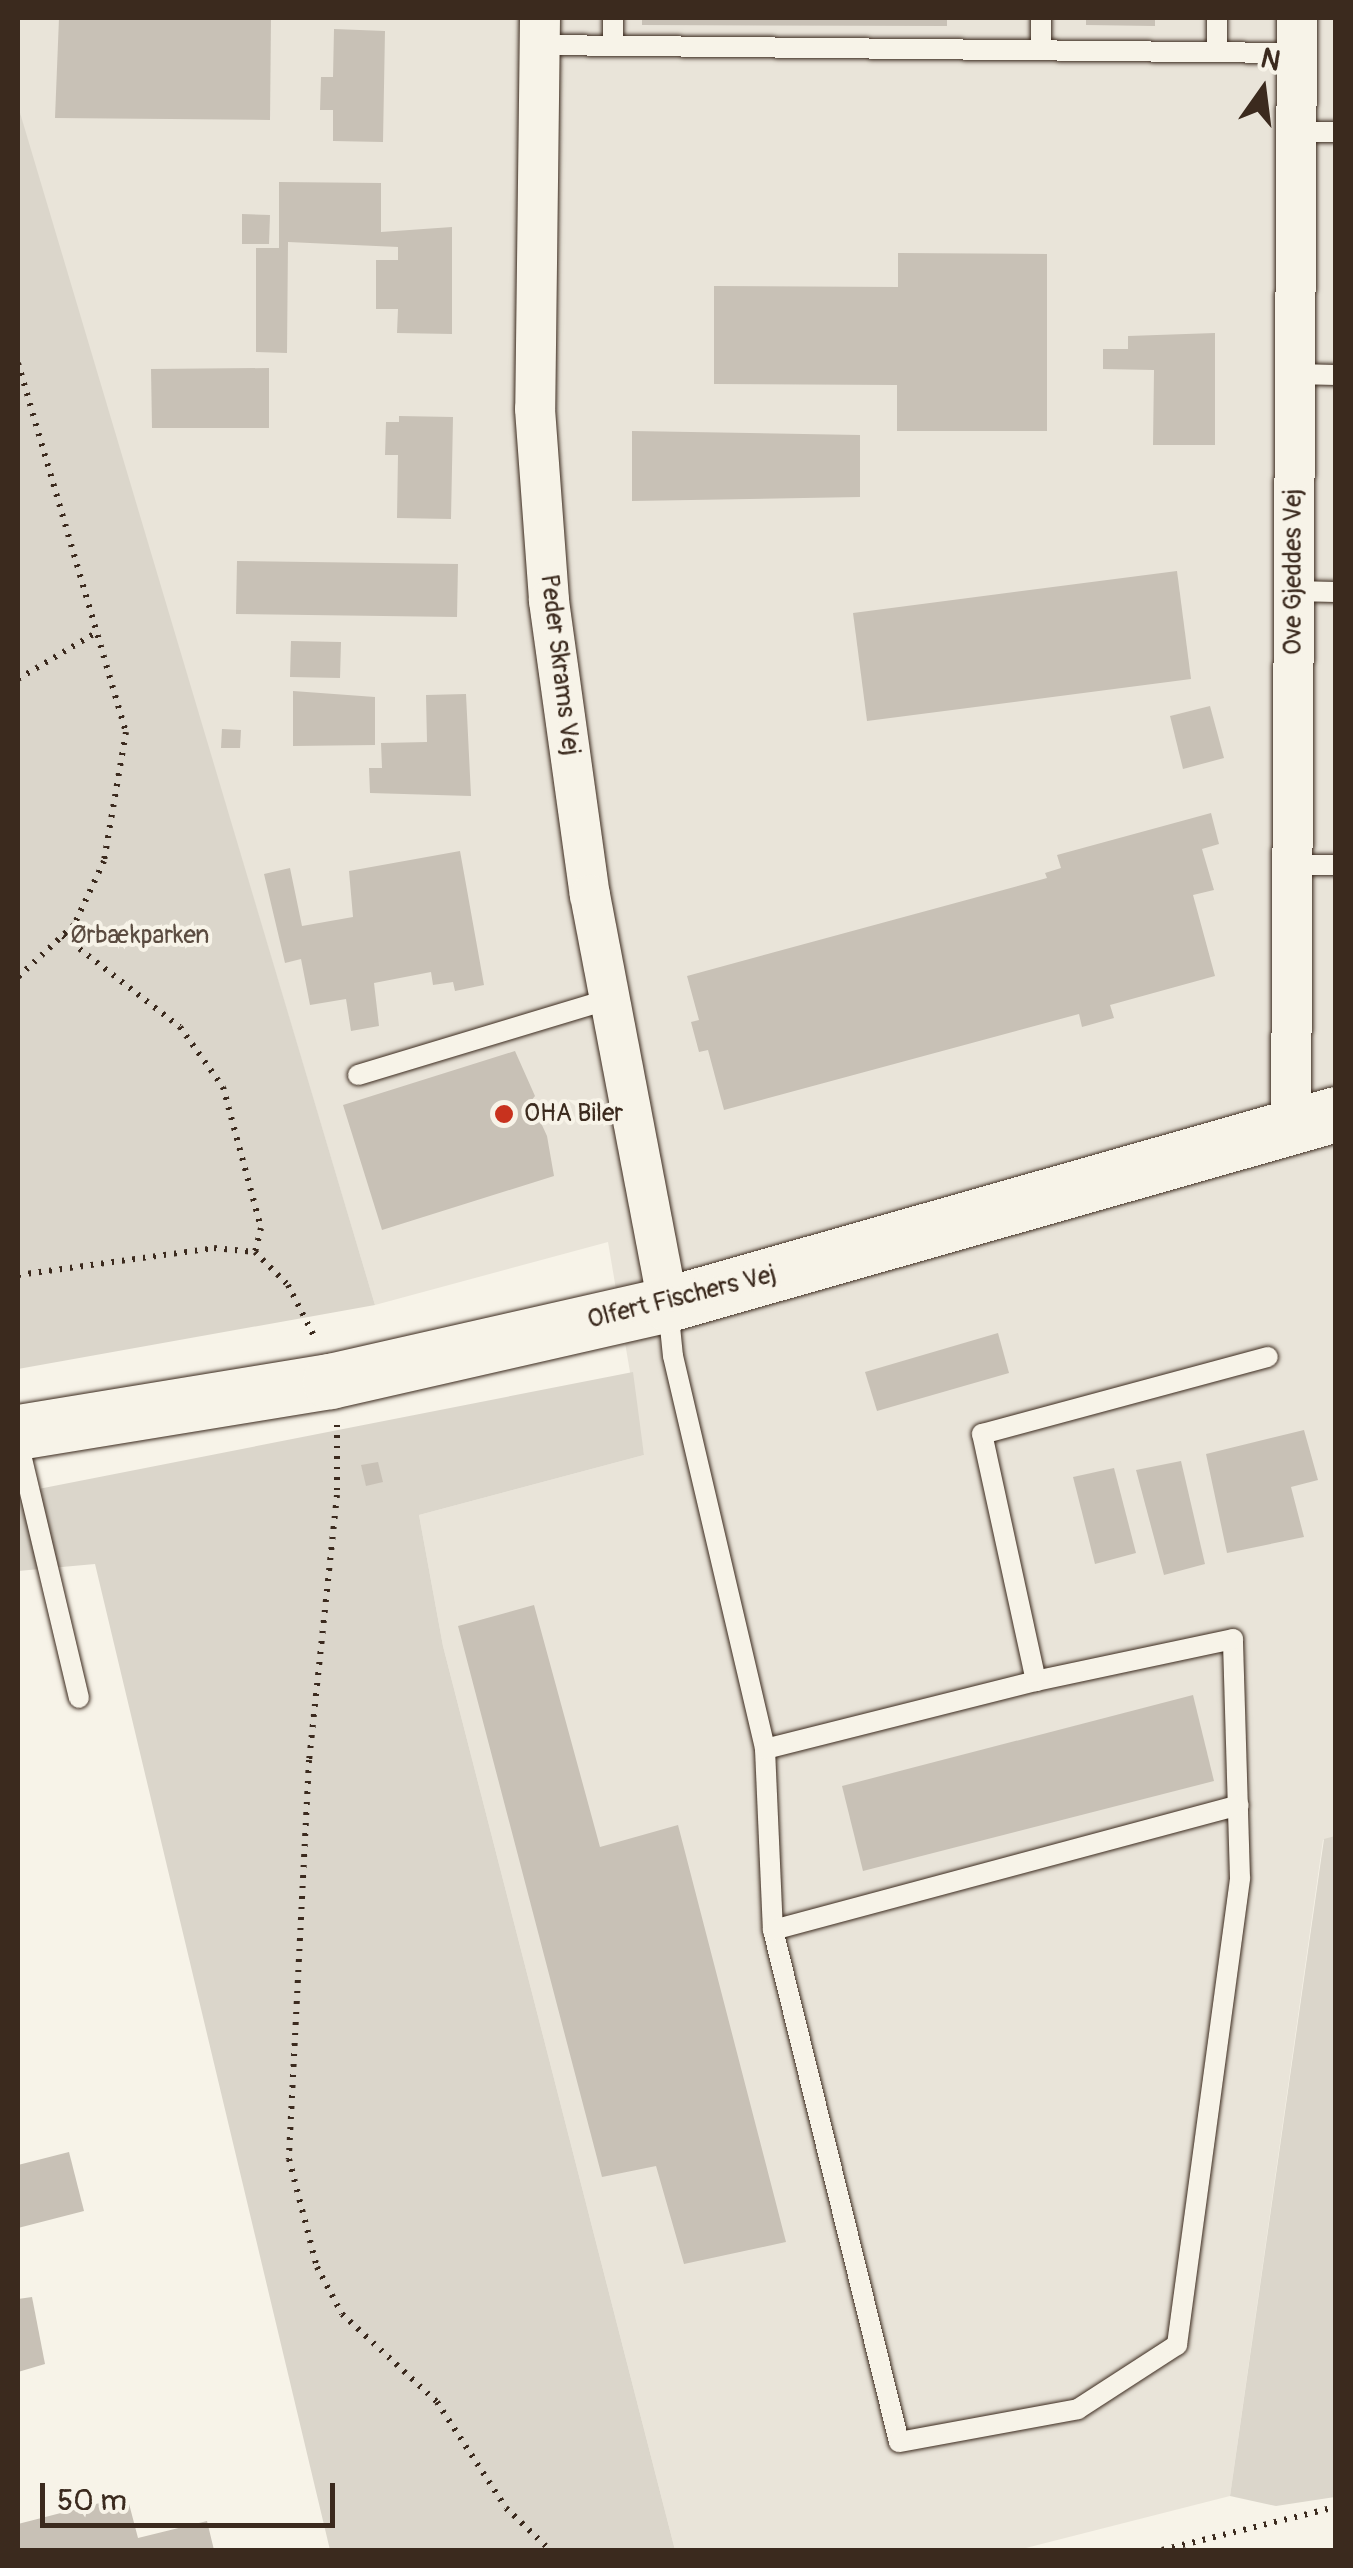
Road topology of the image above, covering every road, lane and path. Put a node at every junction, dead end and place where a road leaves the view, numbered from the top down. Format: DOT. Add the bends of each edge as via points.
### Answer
graph roads {
  1 [pos="613,18"];
  2 [pos="1042,18"];
  3 [pos="1217,18"];
  4 [pos="540,31"];
  5 [pos="1297,35"];
  6 [pos="612,46"];
  7 [pos="1041,50"];
  8 [pos="1217,52"];
  9 [pos="1316,132"];
  10 [pos="18,363"];
  11 [pos="1295,374"];
  12 [pos="1336,375"];
  13 [pos="1294,591"];
  14 [pos="1336,592"];
  15 [pos="97,632"];
  16 [pos="18,679"];
  17 [pos="1292,865"];
  18 [pos="1336,865"];
  19 [pos="62,936"];
  20 [pos="18,978"];
  21 [pos="610,1000"];
  22 [pos="358,1074"];
  23 [pos="1313,1120"];
  24 [pos="256,1252"];
  25 [pos="18,1275"];
  26 [pos="668,1304"];
  27 [pos="1268,1356"];
  28 [pos="330,1381"];
  29 [pos="18,1432"];
  30 [pos="18,1442"];
  31 [pos="1036,1680"];
  32 [pos="79,1698"];
  33 [pos="765,1749"];
  34 [pos="1238,1805"];
  35 [pos="773,1930"];
  36 [pos="1336,2507"];
  37 [pos="550,2550"];
  38 [pos="1162,2550"];
  1 -- 6 [label="lane"];
  2 -- 7 [label="lane"];
  3 -- 8 [label="lane"];
  4 -- 6 [label="lane"];
  4 -- 21 [label="street, Peder Skrams Vej" via="536,409 549,601"];
  5 -- 8 [label="lane"];
  5 -- 9 [label="street, Ove Gjeddes Vej"];
  6 -- 7 [label="lane"];
  7 -- 8 [label="lane"];
  9 -- 11 [label="street, Ove Gjeddes Vej"];
  10 -- 15 [label="path"];
  11 -- 12 [label="lane"];
  11 -- 13 [label="street, Ove Gjeddes Vej"];
  13 -- 14 [label="lane"];
  13 -- 17 [label="street, Ove Gjeddes Vej"];
  15 -- 16 [label="path"];
  15 -- 19 [label="path" via="126,732 104,861"];
  17 -- 18 [label="lane"];
  17 -- 23 [label="street, Ove Gjeddes Vej"];
  19 -- 20 [label="path"];
  19 -- 24 [label="path" via="180,1028 223,1087 260,1228"];
  21 -- 22 [label="lane"];
  21 -- 26 [label="street, Peder Skrams Vej"];
  23 -- 26 [label="street, Olfert Fischers Vej"];
  24 -- 25 [label="path" via="214,1248"];
  24 -- 28 [label="path" via="288,1286"];
  26 -- 28 [label="street, Olfert Fischers Vej"];
  26 -- 33 [label="lane" via="673,1356"];
  27 -- 31 [label="lane" via="982,1434"];
  28 -- 29 [label="street, Olfert Fischers Vej"];
  28 -- 37 [label="path" via="337,1496 309,1760 289,2159 317,2267 342,2314 437,2402 506,2508"];
  30 -- 32 [label="lane"];
  31 -- 33 [label="lane"];
  31 -- 34 [label="lane" via="1233,1640"];
  33 -- 35 [label="lane"];
  34 -- 35 [label="lane"];
  34 -- 35 [label="lane" via="1240,1878 1177,2345 1078,2410 899,2442"];
  36 -- 38 [label="path"];
}
